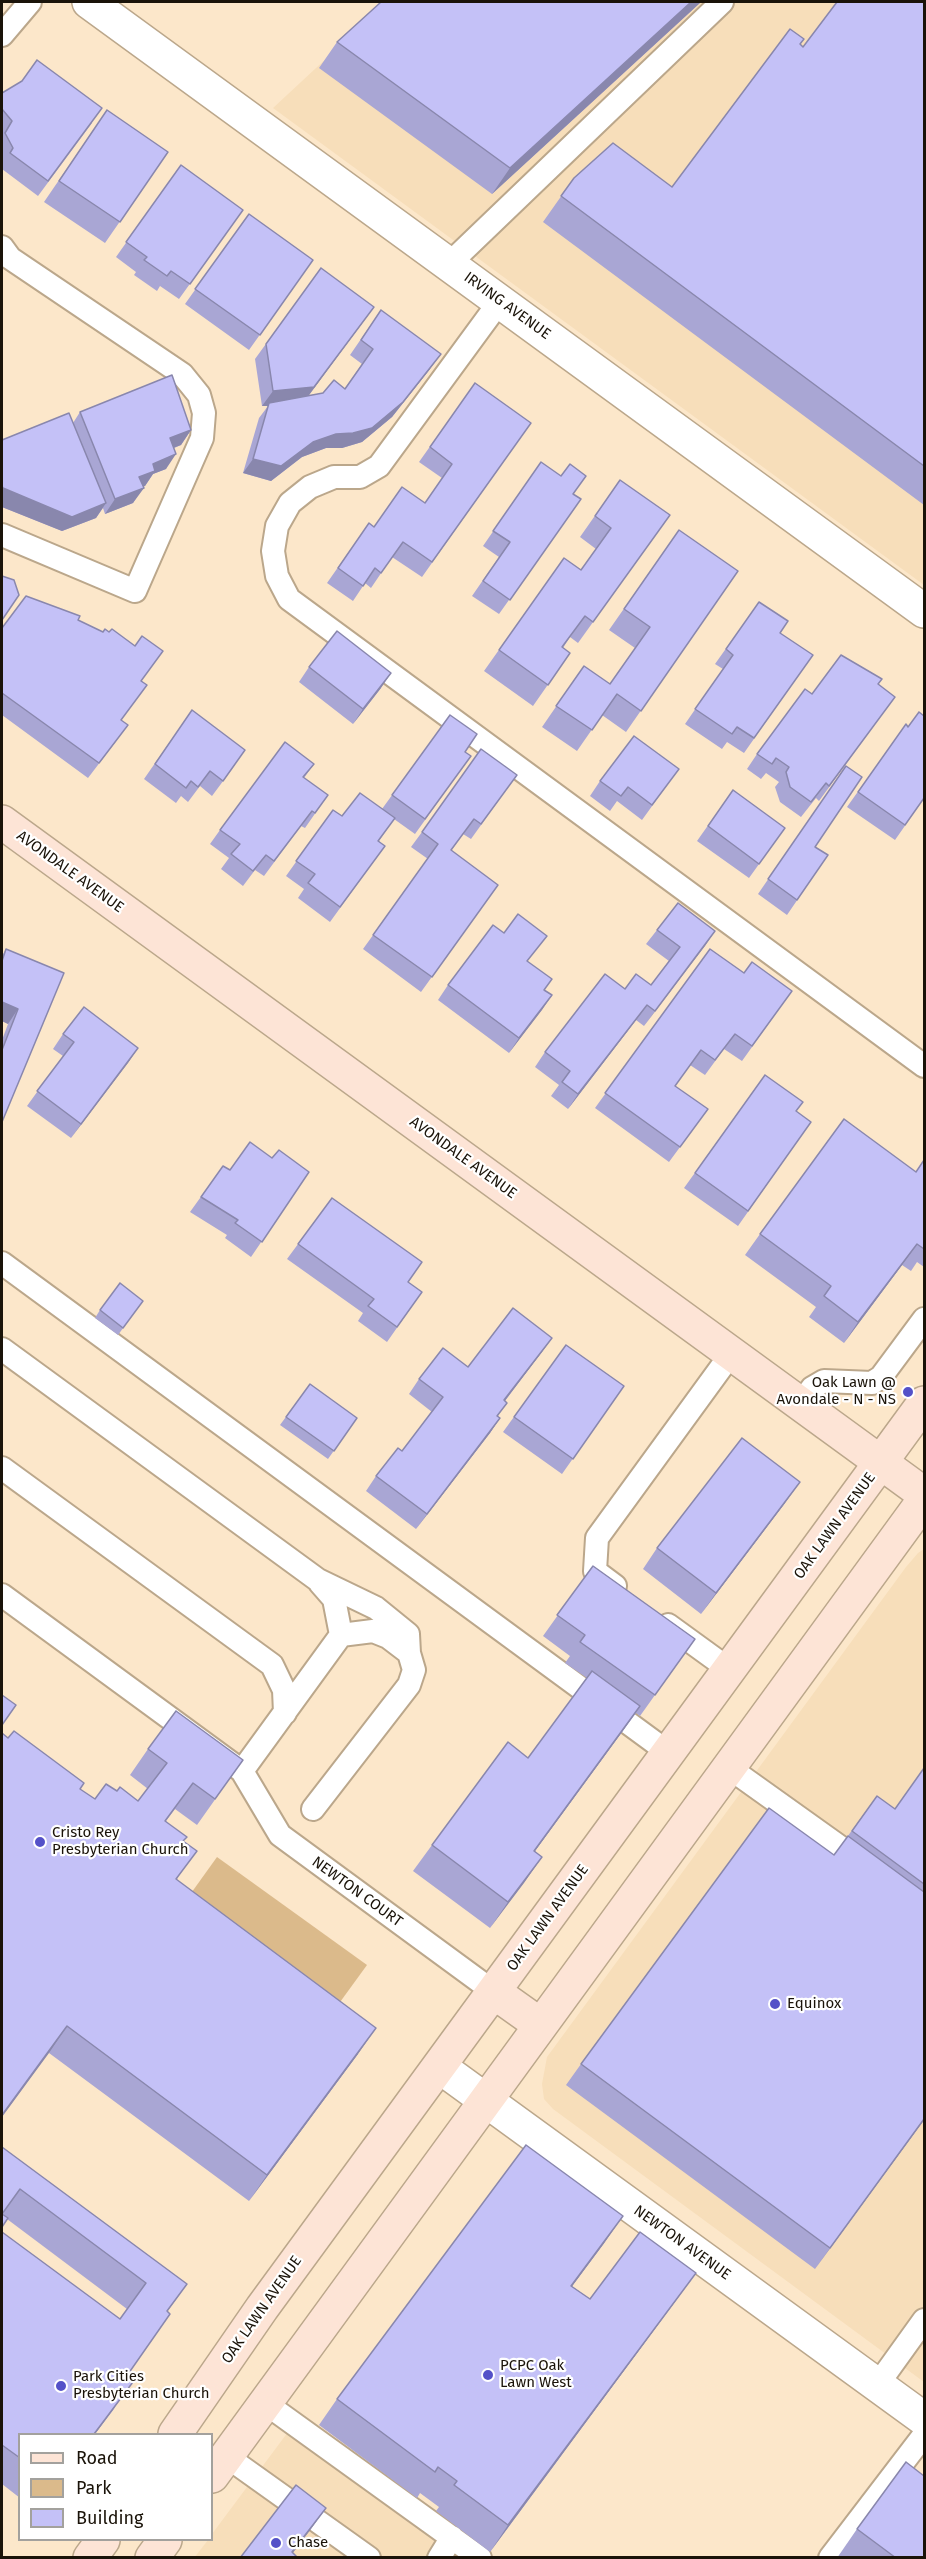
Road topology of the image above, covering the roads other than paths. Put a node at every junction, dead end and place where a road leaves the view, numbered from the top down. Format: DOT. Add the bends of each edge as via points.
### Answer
graph roads {
  1 [pos="30,2"];
  2 [pos="89,2"];
  3 [pos="722,2"];
  4 [pos="2,35"];
  5 [pos="4,258"];
  6 [pos="449,264"];
  7 [pos="500,301"];
  8 [pos="2,535"];
  9 [pos="924,611"];
  10 [pos="2,822"];
  11 [pos="924,1066"];
  12 [pos="2,1263"];
  13 [pos="924,1319"];
  14 [pos="2,1349"];
  15 [pos="731,1354"];
  16 [pos="924,1403"];
  17 [pos="800,1404"];
  18 [pos="881,1463"];
  19 [pos="2,1467"];
  20 [pos="924,1494"];
  21 [pos="924,1500"];
  22 [pos="318,1580"];
  23 [pos="2,1595"];
  24 [pos="341,1635"];
  25 [pos="409,1653"];
  26 [pos="730,1670"];
  27 [pos="285,1713"];
  28 [pos="669,1753"];
  29 [pos="728,1767"];
  30 [pos="242,1771"];
  31 [pos="313,1809"];
  32 [pos="840,1847"];
  33 [pos="494,1992"];
  34 [pos="539,2024"];
  35 [pos="440,2067"];
  36 [pos="485,2100"];
  37 [pos="924,2320"];
  38 [pos="878,2385"];
  39 [pos="265,2403"];
  40 [pos="924,2419"];
  41 [pos="176,2433"];
  42 [pos="924,2435"];
  43 [pos="219,2466"];
  44 [pos="452,2537"];
  45 [pos="102,2541"];
  46 [pos="164,2541"];
  47 [pos="90,2558"];
  48 [pos="152,2558"];
  49 [pos="369,2558"];
  50 [pos="439,2558"];
  51 [pos="480,2558"];
  52 [pos="830,2558"];
  1 -- 4 [label="lane"];
  2 -- 6 [label="street, IRVING AVENUE"];
  3 -- 6 [label="lane"];
  5 -- 8 [label="lane" via="182,374 199,396 204,413 202,438 135,591"];
  6 -- 7 [label="street, IRVING AVENUE"];
  7 -- 9 [label="street, IRVING AVENUE"];
  7 -- 11 [label="lane" via="379,466 360,477 334,477 310,487 290,503 277,526 273,551 277,576 290,599"];
  10 -- 15 [label="main road, AVONDALE AVENUE"];
  12 -- 28 [label="lane"];
  13 -- 17 [label="lane" via="881,1377 872,1383 824,1381 812,1388"];
  14 -- 22 [label="lane"];
  15 -- 17 [label="main road, AVONDALE AVENUE"];
  15 -- 26 [label="lane" via="597,1538 595,1571"];
  16 -- 18 [label="main road, OAK LAWN AVENUE"];
  17 -- 18 [label="main road, AVONDALE AVENUE"];
  18 -- 20 [label="main road, AVONDALE AVENUE"];
  18 -- 26 [label="main road, OAK LAWN AVENUE"];
  19 -- 27 [label="lane" via="272,1665 284,1690"];
  21 -- 29 [label="main road"];
  22 -- 24 [label="lane" via="334,1599"];
  22 -- 25 [label="lane" via="376,1608 396,1623 408,1634"];
  23 -- 30 [label="lane"];
  24 -- 25 [label="lane" via="373,1631"];
  24 -- 27 [label="lane"];
  25 -- 31 [label="lane" via="414,1670 409,1685"];
  26 -- 28 [label="main road, OAK LAWN AVENUE"];
  27 -- 30 [label="lane"];
  28 -- 33 [label="main road, OAK LAWN AVENUE"];
  29 -- 32 [label="lane"];
  29 -- 34 [label="main road"];
  30 -- 33 [label="lane, NEWTON COURT" via="280,1835"];
  33 -- 34 [label="main road"];
  33 -- 35 [label="main road, OAK LAWN AVENUE"];
  34 -- 36 [label="main road"];
  35 -- 36 [label="street, NEWTON AVENUE"];
  35 -- 41 [label="main road, OAK LAWN AVENUE" via="262,2308"];
  36 -- 38 [label="street, NEWTON AVENUE"];
  36 -- 39 [label="main road"];
  37 -- 38 [label="lane"];
  38 -- 40 [label="street, NEWTON AVENUE"];
  39 -- 43 [label="main road"];
  39 -- 44 [label="lane"];
  42 -- 52 [label="lane"];
  43 -- 49 [label="lane"];
  44 -- 50 [label="lane"];
  44 -- 51 [label="lane"];
  45 -- 47 [label="main road"];
  46 -- 48 [label="main road"];
}
